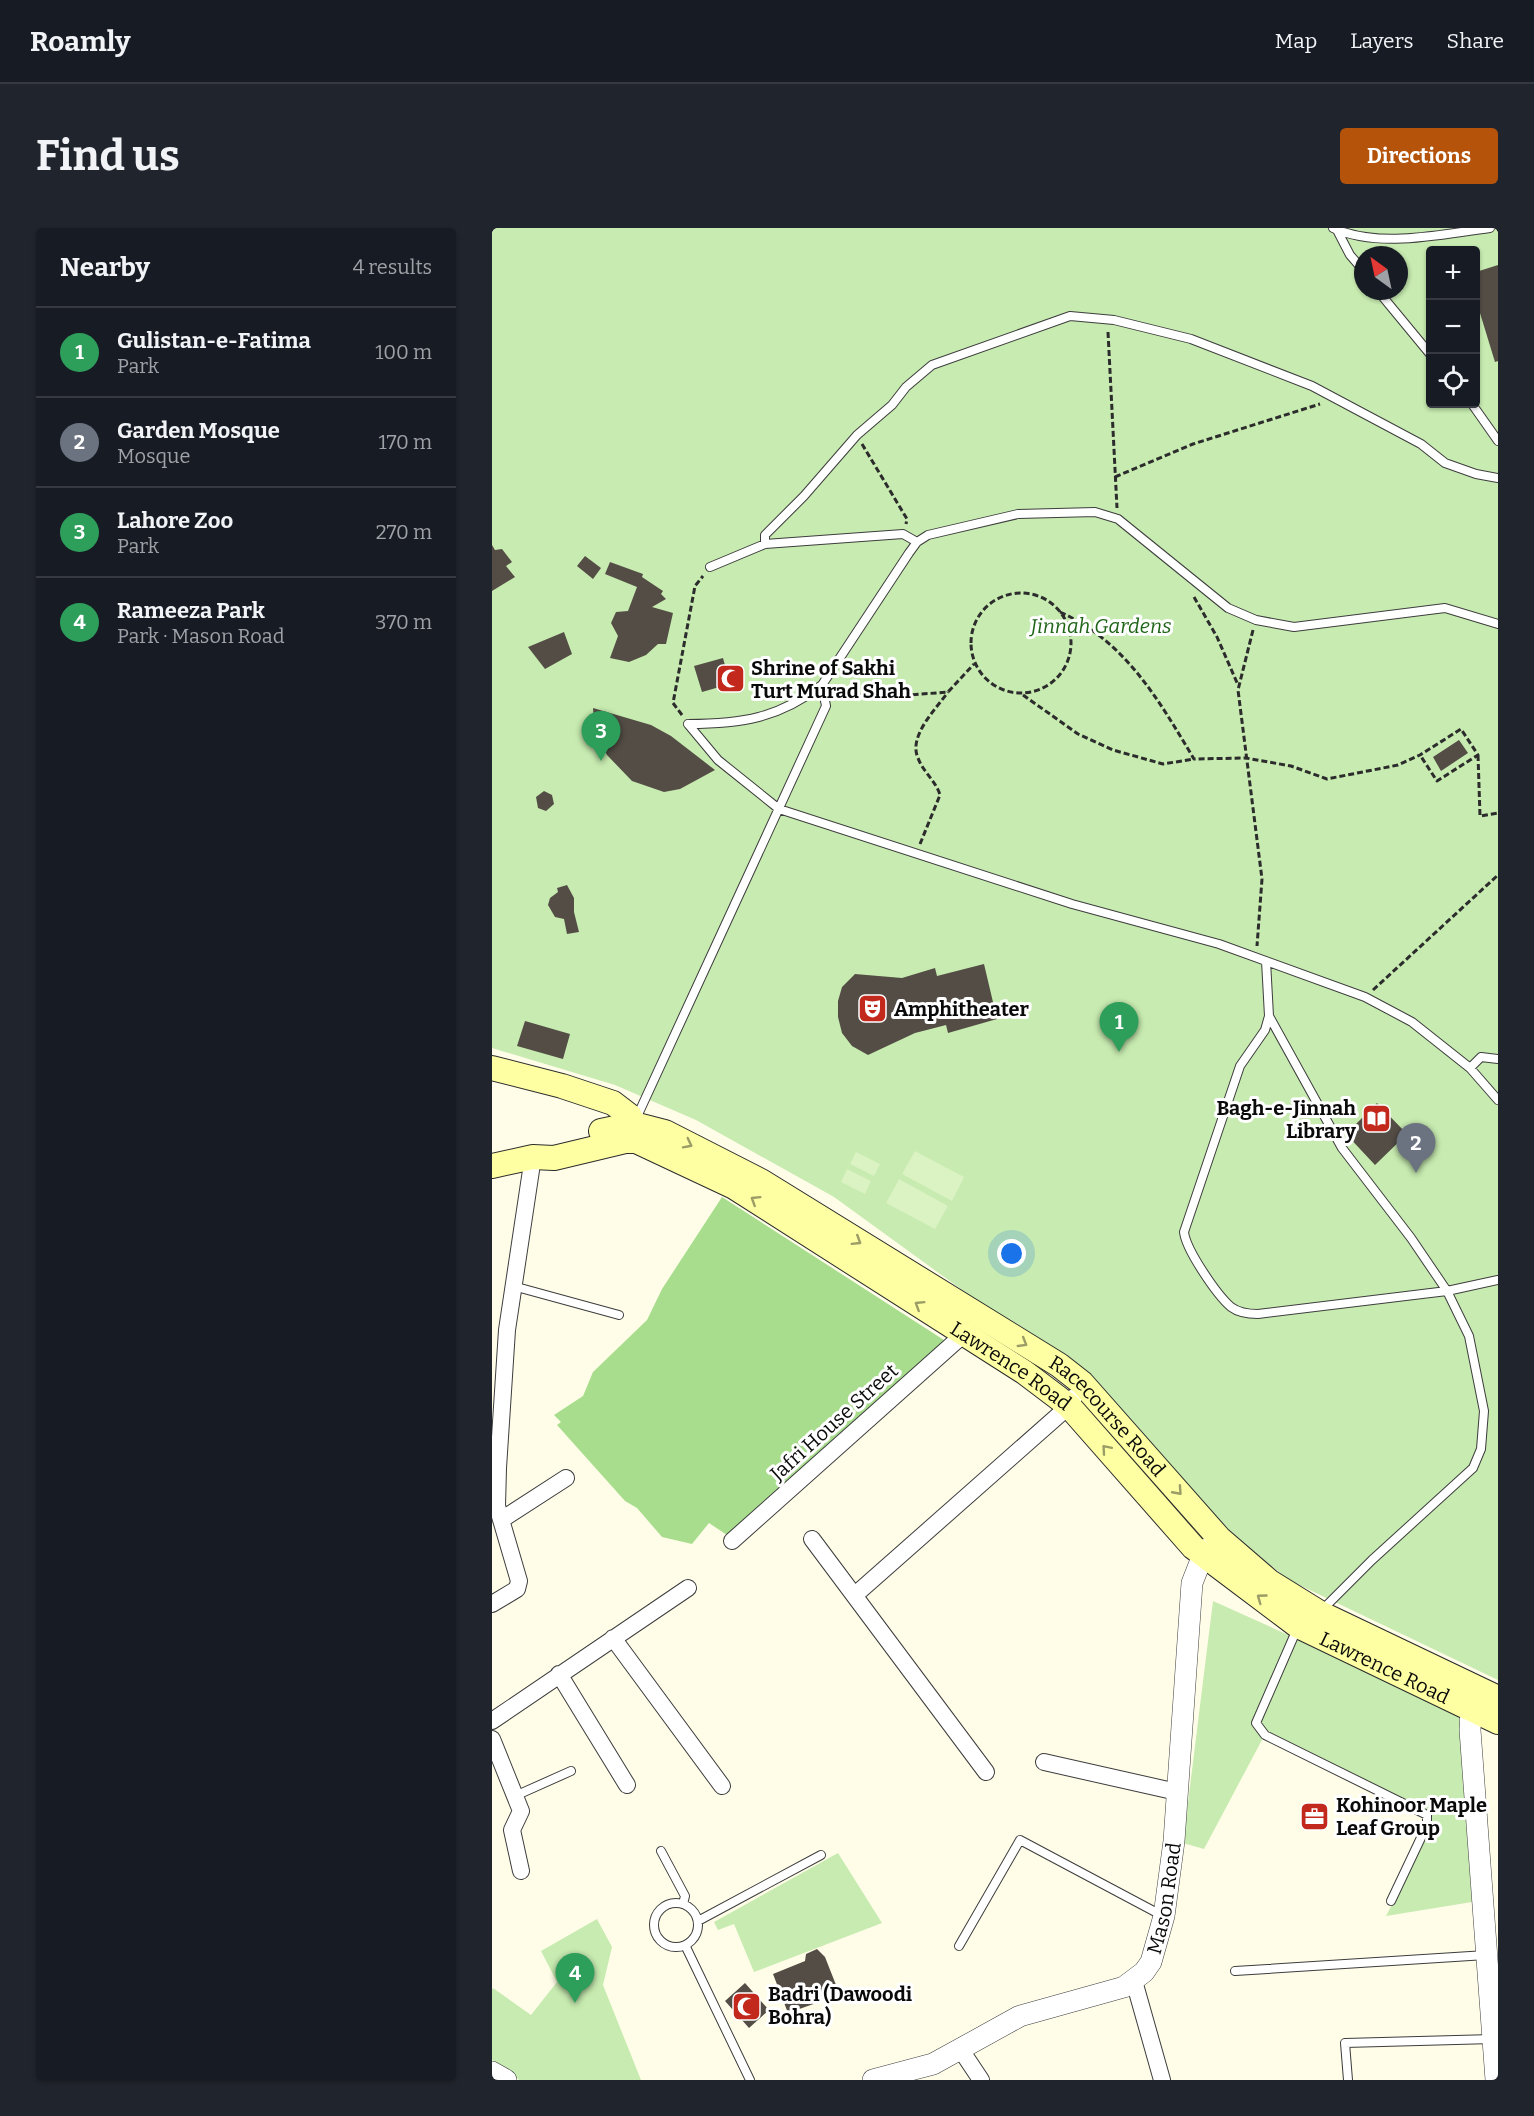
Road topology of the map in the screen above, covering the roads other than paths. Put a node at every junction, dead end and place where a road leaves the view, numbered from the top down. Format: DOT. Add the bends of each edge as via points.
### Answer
graph roads {
  1 [pos="1490,228"];
  2 [pos="1335,229"];
  3 [pos="1354,260"];
  4 [pos="1386,300"];
  5 [pos="1426,348"];
  6 [pos="1475,408"];
  7 [pos="1498,441"];
  8 [pos="1498,478"];
  9 [pos="917,542"];
  10 [pos="765,544"];
  11 [pos="710,567"];
  12 [pos="1498,624"];
  13 [pos="822,685"];
  14 [pos="779,809"];
  15 [pos="1266,961"];
  16 [pos="1269,1016"];
  17 [pos="1498,1059"];
  18 [pos="492,1068"];
  19 [pos="1470,1068"];
  20 [pos="596,1098"];
  21 [pos="1498,1100"];
  22 [pos="600,1131"];
  23 [pos="635,1132"];
  24 [pos="533,1157"];
  25 [pos="492,1166"];
  26 [pos="1498,1280"];
  27 [pos="513,1286"];
  28 [pos="1447,1291"];
  29 [pos="619,1315"];
  30 [pos="964,1334"];
  31 [pos="1082,1383"];
  32 [pos="1069,1406"];
  33 [pos="566,1478"];
  34 [pos="497,1513"];
  35 [pos="1219,1538"];
  36 [pos="812,1539"];
  37 [pos="732,1541"];
  38 [pos="1203,1555"];
  39 [pos="688,1588"];
  40 [pos="855,1595"];
  41 [pos="492,1604"];
  42 [pos="1310,1624"];
  43 [pos="613,1638"];
  44 [pos="559,1674"];
  45 [pos="1482,1699"];
  46 [pos="492,1721"];
  47 [pos="1498,1722"];
  48 [pos="492,1739"];
  49 [pos="1044,1762"];
  50 [pos="571,1771"];
  51 [pos="986,1772"];
  52 [pos="627,1785"];
  53 [pos="722,1786"];
  54 [pos="1178,1792"];
  55 [pos="515,1796"];
  56 [pos="661,1851"];
  57 [pos="821,1855"];
  58 [pos="521,1871"];
  59 [pos="1391,1901"];
  60 [pos="683,1904"];
  61 [pos="1164,1916"];
  62 [pos="698,1921"];
  63 [pos="685,1945"];
  64 [pos="959,1946"];
  65 [pos="1486,1955"];
  66 [pos="1234,1971"];
  67 [pos="1134,1981"];
  68 [pos="1496,2039"];
  69 [pos="961,2050"];
  70 [pos="492,2072"];
  71 [pos="506,2080"];
  72 [pos="750,2080"];
  73 [pos="873,2080"];
  74 [pos="981,2080"];
  75 [pos="1162,2080"];
  76 [pos="1348,2080"];
  77 [pos="1496,2080"];
  1 -- 2 [label="lane" via="1412,238 1363,236"];
  2 -- 3 [label="lane"];
  4 -- 5 [label="lane"];
  6 -- 7 [label="lane"];
  8 -- 10 [label="lane" via="1445,463 1421,444 1312,386 1191,339 1108,319 1070,316 932,365 918,375 765,535"];
  9 -- 10 [label="lane" via="903,534"];
  9 -- 12 [label="lane" via="928,535 1018,513 1095,513 1118,519 1228,608 1256,620 1294,627 1445,608"];
  9 -- 13 [label="lane"];
  10 -- 11 [label="lane"];
  13 -- 14 [label="lane" via="826,706"];
  13 -- 14 [label="lane" via="786,710 724,724 688,724 718,760"];
  14 -- 15 [label="lane" via="1072,904"];
  14 -- 23 [label="lane"];
  15 -- 16 [label="lane"];
  15 -- 19 [label="lane" via="1365,997 1412,1022"];
  16 -- 28 [label="lane" via="1342,1148"];
  16 -- 28 [label="lane" via="1240,1066 1211,1146 1185,1223 1188,1248 1230,1306 1246,1314"];
  17 -- 19 [label="lane" via="1481,1057"];
  18 -- 20 [label="main road, Lawrence Road"];
  19 -- 21 [label="lane"];
  20 -- 22 [label="main road" via="604,1109"];
  20 -- 23 [label="main road, Lawrence Road" via="619,1106"];
  22 -- 23 [label="main road"];
  22 -- 24 [label="main road" via="552,1144"];
  23 -- 24 [label="main road" via="625,1141 554,1158"];
  30 -- 23 [label="main road, Lawrence Road, one-way" via="734,1187"];
  23 -- 31 [label="main road, Racecourse Road, one-way" via="666,1132 762,1181"];
  24 -- 25 [label="main road"];
  24 -- 27 [label="street"];
  26 -- 28 [label="lane"];
  27 -- 29 [label="lane"];
  27 -- 34 [label="street"];
  28 -- 42 [label="lane" via="1469,1336 1478,1376 1484,1411 1481,1449 1473,1468 1372,1560"];
  30 -- 32 [label="main road, Lawrence Road"];
  30 -- 37 [label="street, Jafri House Street"];
  31 -- 32 [label="street"];
  31 -- 35 [label="main road, Racecourse Road, one-way"];
  38 -- 32 [label="main road, Lawrence Road, one-way"];
  32 -- 40 [label="street"];
  33 -- 34 [label="street"];
  34 -- 41 [label="street" via="519,1581 518,1589"];
  35 -- 38 [label="street, Mason Road"];
  35 -- 42 [label="main road, Racecourse Road" via="1270,1582"];
  36 -- 40 [label="street"];
  42 -- 38 [label="main road, Lawrence Road, one-way"];
  38 -- 54 [label="street, Mason Road" via="1192,1583"];
  39 -- 43 [label="street"];
  40 -- 51 [label="street"];
  42 -- 45 [label="main road, Racecourse Road"];
  42 -- 59 [label="lane" via="1256,1723 1264,1735 1427,1815 1427,1825"];
  43 -- 44 [label="street"];
  43 -- 53 [label="street"];
  44 -- 46 [label="street"];
  44 -- 52 [label="street"];
  45 -- 47 [label="main road, Lawrence Road"];
  45 -- 65 [label="street" via="1470,1730"];
  48 -- 55 [label="street"];
  49 -- 54 [label="street"];
  50 -- 55 [label="lane"];
  54 -- 61 [label="street, Mason Road"];
  55 -- 58 [label="street" via="521,1811 512,1830"];
  56 -- 60 [label="lane" via="685,1896"];
  57 -- 62 [label="lane"];
  60 -- 62 [label="lane"];
  60 -- 63 [label="lane" via="660,1910 655,1928 666,1944"];
  61 -- 64 [label="lane" via="1020,1840"];
  61 -- 67 [label="street, Mason Road" via="1151,1962"];
  62 -- 63 [label="lane" via="695,1936"];
  63 -- 72 [label="lane"];
  65 -- 66 [label="lane"];
  65 -- 68 [label="street"];
  67 -- 69 [label="street" via="1020,2016"];
  67 -- 75 [label="street"];
  68 -- 76 [label="lane" via="1345,2043"];
  68 -- 77 [label="street"];
  69 -- 73 [label="street" via="933,2064"];
  69 -- 74 [label="street"];
  70 -- 71 [label="street"];
}
